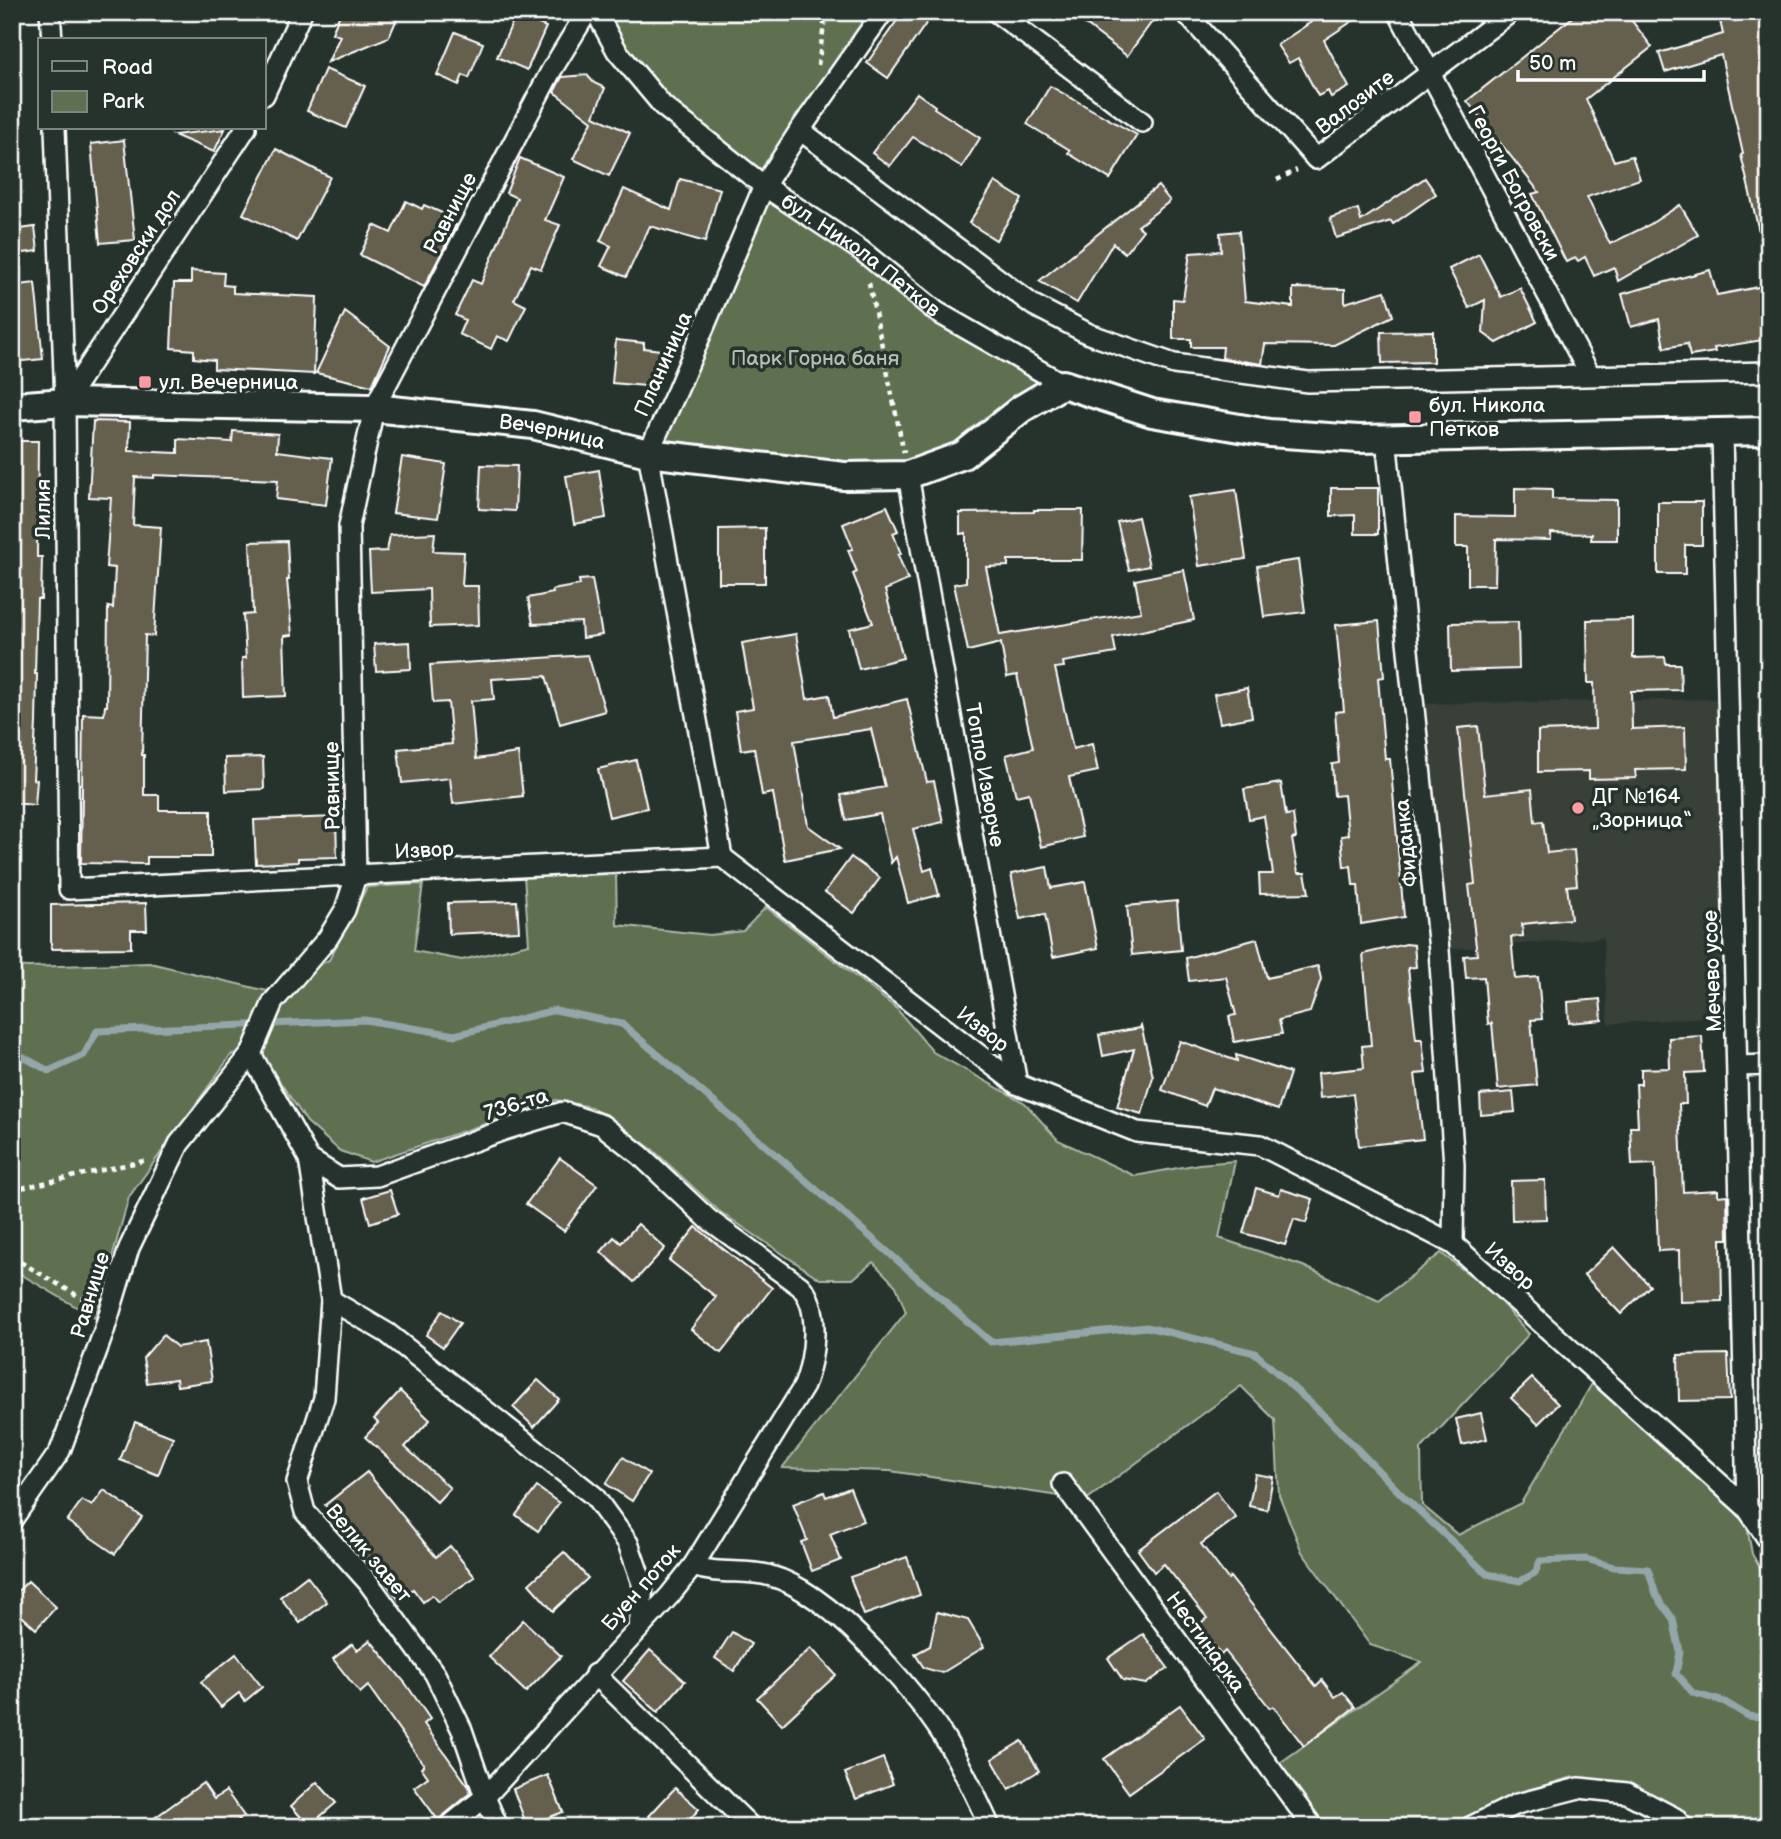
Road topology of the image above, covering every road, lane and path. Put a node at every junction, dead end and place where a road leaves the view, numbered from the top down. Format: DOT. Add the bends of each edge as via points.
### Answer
graph roads {
  1 [pos="51,12"];
  2 [pos="302,12"];
  3 [pos="587,12"];
  4 [pos="596,12"];
  5 [pos="883,12"];
  6 [pos="996,12"];
  7 [pos="1185,12"];
  8 [pos="1398,12"];
  9 [pos="1511,12"];
  10 [pos="51,38"];
  11 [pos="1430,74"];
  12 [pos="266,91"];
  13 [pos="1142,122"];
  14 [pos="55,130"];
  15 [pos="245,130"];
  16 [pos="800,130"];
  17 [pos="764,186"];
  18 [pos="862,251"];
  19 [pos="1769,372"];
  20 [pos="1590,375"];
  21 [pos="1063,384"];
  22 [pos="65,402"];
  23 [pos="12,405"];
  24 [pos="374,408"];
  25 [pos="1769,431"];
  26 [pos="1722,433"];
  27 [pos="1386,438"];
  28 [pos="648,453"];
  29 [pos="908,475"];
  30 [pos="722,857"];
  31 [pos="356,876"];
  32 [pos="69,889"];
  33 [pos="251,1054"];
  34 [pos="1769,1065"];
  35 [pos="1738,1066"];
  36 [pos="1017,1084"];
  37 [pos="173,1155"];
  38 [pos="309,1159"];
  39 [pos="12,1190"];
  40 [pos="1453,1244"];
  41 [pos="12,1257"];
  42 [pos="808,1298"];
  43 [pos="331,1300"];
  44 [pos="109,1314"];
  45 [pos="1063,1484"];
  46 [pos="1747,1508"];
  47 [pos="13,1518"];
  48 [pos="1769,1541"];
  49 [pos="693,1566"];
  50 [pos="639,1628"];
  51 [pos="595,1674"];
  52 [pos="485,1797"];
  53 [pos="448,1827"];
  54 [pos="498,1827"];
  55 [pos="751,1827"];
  56 [pos="990,1827"];
  57 [pos="1313,1827"];
  58 [pos="1471,1827"];
  59 [pos="1683,1827"];
  1 -- 10 [label="street"];
  2 -- 12 [label="street"];
  3 -- 24 [label="street, Равнище" via="551,71"];
  4 -- 17 [label="street, бул. Никола Петков" via="617,51 663,107"];
  5 -- 16 [label="street, Планиница"];
  6 -- 13 [label="street"];
  7 -- 11 [label="street, Валозите" via="1316,159"];
  8 -- 11 [label="street, Георги Богровски"];
  9 -- 11 [label="street, Валозите"];
  11 -- 20 [label="street, Георги Богровски"];
  14 -- 22 [label="street, Лилия"];
  15 -- 22 [label="street, Ореховски дол"];
  16 -- 17 [label="street, Планиница"];
  16 -- 20 [label="street" via="1033,305 1088,334 1174,364 1308,382"];
  17 -- 18 [label="street, бул. Никола Петков"];
  17 -- 28 [label="street, Планиница"];
  18 -- 21 [label="street, бул. Никола Петков" via="937,312"];
  18 -- 29 [label="path"];
  19 -- 20 [label="street"];
  21 -- 27 [label="street, бул. Никола Петков" via="1152,413 1269,433"];
  21 -- 29 [label="street, Вечерница" via="1021,409 963,455"];
  22 -- 23 [label="street, Вечерница"];
  22 -- 24 [label="street, Вечерница"];
  22 -- 32 [label="street, Лилия"];
  24 -- 28 [label="street, Вечерница" via="533,425"];
  24 -- 31 [label="street, Равнище" via="349,526"];
  25 -- 26 [label="street, бул. Никола Петков"];
  26 -- 27 [label="street, бул. Никола Петков"];
  26 -- 35 [label="street, Мечево усое"];
  27 -- 40 [label="street, Фиданка" via="1439,950 1454,1165"];
  28 -- 29 [label="street, Вечерница" via="845,475"];
  28 -- 30 [label="street"];
  29 -- 36 [label="street, Топло Изворче"];
  30 -- 31 [label="street, Извор"];
  30 -- 36 [label="street, Извор"];
  31 -- 32 [label="street, Извор"];
  31 -- 33 [label="street, Равнище" via="345,909 328,938 273,1002"];
  33 -- 37 [label="street, Равнище"];
  33 -- 38 [label="street, Велик завет"];
  34 -- 35 [label="street"];
  35 -- 46 [label="street, Мечево усое"];
  36 -- 40 [label="street, Извор" via="1137,1132 1260,1145"];
  37 -- 39 [label="path"];
  37 -- 44 [label="street, Равнище" via="129,1248"];
  38 -- 42 [label="street, 736-та" via="339,1178 377,1176 564,1112 602,1125 708,1219 800,1286"];
  38 -- 43 [label="street, Велик завет"];
  40 -- 46 [label="street, Извор"];
  41 -- 44 [label="path"];
  42 -- 49 [label="street, Буен поток" via="813,1348 804,1386"];
  43 -- 50 [label="street" via="387,1333 594,1496 628,1543 643,1586"];
  43 -- 52 [label="street, Велик завет" via="324,1398 297,1482 305,1512 368,1582 435,1674 462,1730"];
  44 -- 47 [label="street, Равнище" via="60,1451"];
  45 -- 57 [label="street, Нестинарка"];
  46 -- 48 [label="street, Извор"];
  49 -- 50 [label="street, Буен поток"];
  49 -- 56 [label="street" via="717,1573 772,1576 798,1587 860,1637 928,1713 966,1774"];
  50 -- 51 [label="street, Буен поток"];
  51 -- 52 [label="street, Буен поток"];
  51 -- 55 [label="street"];
  52 -- 53 [label="street, Буен поток"];
  52 -- 54 [label="street, Велик завет"];
  58 -- 59 [label="street" via="1517,1804 1579,1788 1627,1793 1675,1818"];
}
